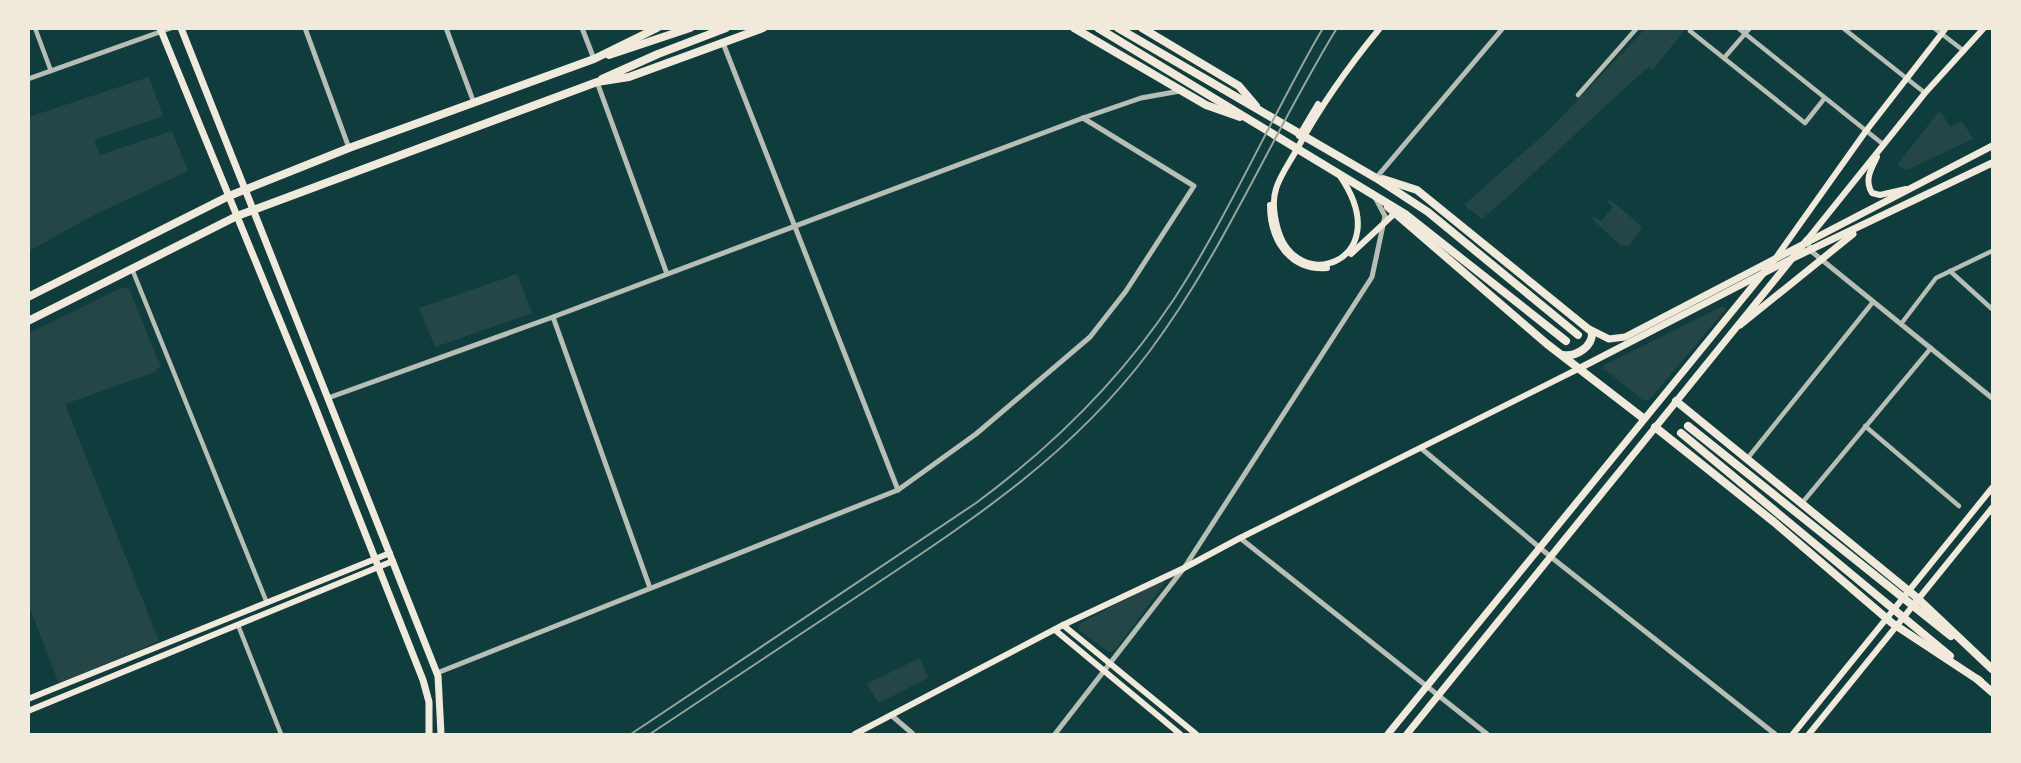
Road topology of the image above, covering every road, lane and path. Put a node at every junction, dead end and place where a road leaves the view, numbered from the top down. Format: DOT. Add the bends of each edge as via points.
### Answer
graph roads {
  1 [pos="34,28"];
  2 [pos="171,28"];
  3 [pos="181,28"];
  4 [pos="305,28"];
  5 [pos="446,28"];
  6 [pos="582,28"];
  7 [pos="657,28"];
  8 [pos="690,28"];
  9 [pos="726,28"];
  10 [pos="763,28"];
  11 [pos="1074,28"];
  12 [pos="1098,28"];
  13 [pos="1118,28"];
  14 [pos="1143,28"];
  15 [pos="1374,28"];
  16 [pos="1380,28"];
  17 [pos="1503,28"];
  18 [pos="1637,28"];
  19 [pos="1692,28"];
  20 [pos="1738,28"];
  21 [pos="1750,28"];
  22 [pos="1844,28"];
  23 [pos="1934,28"];
  24 [pos="1984,28"];
  25 [pos="161,30"];
  26 [pos="1944,31"];
  27 [pos="1745,34"];
  28 [pos="723,43"];
  29 [pos="1964,51"];
  30 [pos="1724,58"];
  31 [pos="594,59"];
  32 [pos="51,71"];
  33 [pos="28,79"];
  34 [pos="1906,79"];
  35 [pos="597,82"];
  36 [pos="1181,90"];
  37 [pos="1926,93"];
  38 [pos="1578,95"];
  39 [pos="1824,99"];
  40 [pos="474,104"];
  41 [pos="1259,110"];
  42 [pos="1083,118"];
  43 [pos="1253,121"];
  44 [pos="1866,131"];
  45 [pos="1884,145"];
  46 [pos="1992,146"];
  47 [pos="349,148"];
  48 [pos="1992,163"];
  49 [pos="1336,171"];
  50 [pos="1376,177"];
  51 [pos="1906,189"];
  52 [pos="244,190"];
  53 [pos="1371,193"];
  54 [pos="229,196"];
  55 [pos="1382,200"];
  56 [pos="254,210"];
  57 [pos="1394,213"];
  58 [pos="237,216"];
  59 [pos="1385,221"];
  60 [pos="796,226"];
  61 [pos="1862,227"];
  62 [pos="1807,240"];
  63 [pos="1811,251"];
  64 [pos="1992,251"];
  65 [pos="1791,259"];
  66 [pos="1774,260"];
  67 [pos="1822,260"];
  68 [pos="132,269"];
  69 [pos="1950,272"];
  70 [pos="667,274"];
  71 [pos="1759,277"];
  72 [pos="28,297"];
  73 [pos="1873,302"];
  74 [pos="1992,309"];
  75 [pos="553,317"];
  76 [pos="28,321"];
  77 [pos="1901,324"];
  78 [pos="1589,329"];
  79 [pos="1731,332"];
  80 [pos="1578,335"];
  81 [pos="1566,340"];
  82 [pos="1931,348"];
  83 [pos="1562,355"];
  84 [pos="1580,368"];
  85 [pos="328,398"];
  86 [pos="1992,398"];
  87 [pos="1676,401"];
  88 [pos="1644,418"];
  89 [pos="1688,426"];
  90 [pos="1865,426"];
  91 [pos="1655,427"];
  92 [pos="1681,433"];
  93 [pos="1422,449"];
  94 [pos="1747,459"];
  95 [pos="1992,488"];
  96 [pos="898,490"];
  97 [pos="1802,503"];
  98 [pos="1959,506"];
  99 [pos="1992,508"];
  100 [pos="1240,538"];
  101 [pos="1540,547"];
  102 [pos="390,553"];
  103 [pos="1551,556"];
  104 [pos="374,559"];
  105 [pos="393,561"];
  106 [pos="377,568"];
  107 [pos="1184,568"];
  108 [pos="650,588"];
  109 [pos="1909,591"];
  110 [pos="1903,598"];
  111 [pos="267,603"];
  112 [pos="1916,603"];
  113 [pos="1894,609"];
  114 [pos="1887,618"];
  115 [pos="1904,618"];
  116 [pos="238,625"];
  117 [pos="1064,626"];
  118 [pos="1897,626"];
  119 [pos="1055,630"];
  120 [pos="1111,664"];
  121 [pos="1992,669"];
  122 [pos="1105,672"];
  123 [pos="438,675"];
  124 [pos="1980,681"];
  125 [pos="1428,687"];
  126 [pos="1992,692"];
  127 [pos="1439,696"];
  128 [pos="28,699"];
  129 [pos="28,711"];
  130 [pos="891,715"];
  131 [pos="281,735"];
  132 [pos="429,735"];
  133 [pos="441,735"];
  134 [pos="855,735"];
  135 [pos="913,735"];
  136 [pos="1054,735"];
  137 [pos="1180,735"];
  138 [pos="1196,735"];
  139 [pos="1388,735"];
  140 [pos="1407,735"];
  141 [pos="1487,735"];
  142 [pos="1775,735"];
  143 [pos="1793,735"];
  144 [pos="1809,735"];
  1 -- 32 [label="street"];
  2 -- 25 [label="street"];
  3 -- 52 [label="main road"];
  4 -- 47 [label="street"];
  5 -- 40 [label="street"];
  6 -- 31 [label="street"];
  7 -- 31 [label="highway"];
  8 -- 31 [label="highway"];
  9 -- 35 [label="highway"];
  10 -- 28 [label="highway"];
  11 -- 36 [label="highway"];
  12 -- 43 [label="highway"];
  13 -- 41 [label="highway"];
  14 -- 41 [label="highway" via="1239,86"];
  15 -- 59 [label="main road" via="1313,111 1277,176 1269,207 1273,229 1283,250 1299,264 1312,268 1328,268 1344,260"];
  16 -- 49 [label="main road" via="1318,111 1275,195 1278,231 1295,256 1304,262 1331,263 1345,256 1356,238 1360,223 1350,191"];
  17 -- 50 [label="street"];
  18 -- 38 [label="street"];
  19 -- 30 [label="street" via="1690,31"];
  20 -- 27 [label="street"];
  21 -- 27 [label="street"];
  22 -- 34 [label="street"];
  23 -- 26 [label="street"];
  24 -- 29 [label="main road"];
  25 -- 32 [label="street"];
  25 -- 54 [label="main road"];
  26 -- 29 [label="street"];
  26 -- 34 [label="main road"];
  27 -- 30 [label="street"];
  27 -- 39 [label="street"];
  28 -- 35 [label="highway" via="629,77"];
  28 -- 60 [label="street"];
  29 -- 37 [label="main road"];
  30 -- 39 [label="street" via="1805,123"];
  31 -- 40 [label="highway"];
  32 -- 33 [label="street"];
  34 -- 37 [label="street"];
  34 -- 44 [label="main road"];
  35 -- 56 [label="highway"];
  35 -- 70 [label="street"];
  36 -- 42 [label="street" via="1141,98"];
  36 -- 43 [label="highway" via="1220,111"];
  37 -- 45 [label="main road"];
  39 -- 44 [label="street"];
  40 -- 47 [label="highway"];
  41 -- 50 [label="highway"];
  42 -- 60 [label="street"];
  42 -- 96 [label="street" via="1194,186 1126,291 1090,337 976,434"];
  43 -- 49 [label="highway"];
  44 -- 45 [label="street"];
  44 -- 66 [label="main road"];
  45 -- 51 [label="main road" via="1869,173 1870,190 1880,195"];
  45 -- 62 [label="main road"];
  46 -- 51 [label="main road"];
  47 -- 52 [label="highway"];
  48 -- 61 [label="main road"];
  49 -- 53 [label="highway"];
  50 -- 78 [label="highway" via="1417,190"];
  50 -- 80 [label="highway" via="1428,212"];
  51 -- 62 [label="main road"];
  52 -- 54 [label="highway"];
  52 -- 56 [label="main road"];
  53 -- 55 [label="highway"];
  53 -- 59 [label="street" via="1382,207"];
  54 -- 58 [label="main road"];
  54 -- 72 [label="highway"];
  55 -- 57 [label="highway"];
  55 -- 81 [label="highway" via="1427,230"];
  56 -- 58 [label="highway"];
  56 -- 85 [label="main road"];
  57 -- 59 [label="main road"];
  57 -- 83 [label="highway"];
  58 -- 68 [label="highway"];
  58 -- 104 [label="main road"];
  59 -- 107 [label="street" via="1372,277"];
  60 -- 70 [label="street"];
  60 -- 96 [label="street"];
  61 -- 63 [label="main road"];
  61 -- 67 [label="main road"];
  62 -- 63 [label="street"];
  62 -- 65 [label="main road"];
  62 -- 66 [label="main road"];
  63 -- 65 [label="main road"];
  63 -- 67 [label="street"];
  64 -- 69 [label="street"];
  65 -- 71 [label="main road"];
  65 -- 79 [label="main road"];
  66 -- 71 [label="main road"];
  66 -- 78 [label="main road" via="1622,338 1609,339"];
  67 -- 73 [label="street"];
  67 -- 79 [label="main road"];
  68 -- 76 [label="highway"];
  68 -- 111 [label="street"];
  69 -- 74 [label="street"];
  69 -- 77 [label="street" via="1936,278"];
  70 -- 75 [label="street"];
  71 -- 84 [label="main road"];
  71 -- 88 [label="main road"];
  73 -- 77 [label="street"];
  73 -- 94 [label="street"];
  75 -- 85 [label="street"];
  75 -- 108 [label="street"];
  77 -- 82 [label="street"];
  78 -- 83 [label="highway" via="1593,335 1586,347 1575,355"];
  79 -- 87 [label="main road"];
  82 -- 86 [label="street"];
  82 -- 90 [label="street"];
  83 -- 84 [label="highway"];
  84 -- 88 [label="highway"];
  84 -- 93 [label="main road"];
  85 -- 102 [label="main road"];
  87 -- 91 [label="main road"];
  87 -- 94 [label="highway"];
  88 -- 101 [label="main road"];
  89 -- 110 [label="highway"];
  90 -- 97 [label="street"];
  90 -- 98 [label="street"];
  91 -- 103 [label="main road"];
  91 -- 114 [label="highway"];
  92 -- 113 [label="highway"];
  93 -- 100 [label="main road"];
  93 -- 101 [label="street"];
  94 -- 97 [label="highway"];
  95 -- 109 [label="main road"];
  96 -- 108 [label="street"];
  97 -- 109 [label="highway"];
  99 -- 112 [label="main road"];
  100 -- 107 [label="main road"];
  100 -- 125 [label="street"];
  101 -- 103 [label="street"];
  101 -- 125 [label="main road"];
  102 -- 104 [label="main road"];
  102 -- 105 [label="main road"];
  103 -- 127 [label="main road"];
  103 -- 142 [label="street"];
  104 -- 106 [label="main road"];
  104 -- 111 [label="main road"];
  105 -- 106 [label="main road"];
  105 -- 123 [label="main road"];
  106 -- 116 [label="main road"];
  106 -- 132 [label="main road" via="423,680 429,702"];
  107 -- 117 [label="main road"];
  107 -- 120 [label="street"];
  108 -- 123 [label="street"];
  109 -- 110 [label="main road"];
  109 -- 112 [label="highway"];
  110 -- 112 [label="highway"];
  110 -- 113 [label="main road"];
  111 -- 128 [label="main road"];
  112 -- 115 [label="main road"];
  112 -- 121 [label="highway"];
  113 -- 114 [label="main road"];
  113 -- 115 [label="highway"];
  114 -- 118 [label="highway"];
  114 -- 143 [label="main road"];
  115 -- 118 [label="main road"];
  115 -- 124 [label="highway"];
  116 -- 129 [label="main road"];
  116 -- 131 [label="street"];
  117 -- 119 [label="main road"];
  117 -- 120 [label="main road"];
  118 -- 124 [label="highway"];
  118 -- 144 [label="main road"];
  119 -- 122 [label="main road"];
  119 -- 130 [label="main road"];
  120 -- 122 [label="street"];
  120 -- 138 [label="main road"];
  122 -- 136 [label="street"];
  122 -- 137 [label="main road"];
  123 -- 133 [label="main road"];
  124 -- 126 [label="highway"];
  125 -- 127 [label="street"];
  125 -- 139 [label="main road"];
  127 -- 140 [label="main road"];
  127 -- 141 [label="street"];
  130 -- 134 [label="main road"];
  130 -- 135 [label="street"];
}
